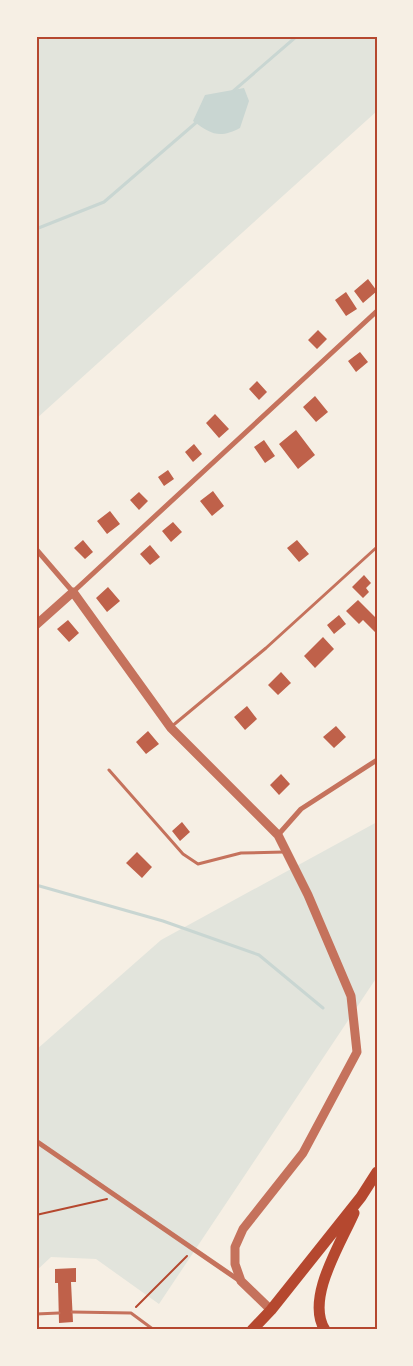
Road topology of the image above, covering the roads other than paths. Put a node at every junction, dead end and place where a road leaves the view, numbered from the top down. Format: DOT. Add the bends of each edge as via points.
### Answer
graph roads {
  1 [pos="377,311"];
  2 [pos="377,547"];
  3 [pos="36,549"];
  4 [pos="74,592"];
  5 [pos="36,625"];
  6 [pos="170,728"];
  7 [pos="377,760"];
  8 [pos="109,770"];
  9 [pos="278,835"];
  10 [pos="287,852"];
  11 [pos="36,1141"];
  12 [pos="377,1172"];
  13 [pos="361,1197"];
  14 [pos="241,1281"];
  15 [pos="271,1310"];
  16 [pos="72,1312"];
  17 [pos="59,1313"];
  18 [pos="36,1314"];
  19 [pos="154,1330"];
  20 [pos="252,1330"];
  21 [pos="325,1330"];
  1 -- 4 [label="street"];
  2 -- 6 [label="lane" via="266,648"];
  3 -- 4 [label="street"];
  4 -- 5 [label="street"];
  4 -- 6 [label="street"];
  6 -- 9 [label="street"];
  7 -- 9 [label="street" via="301,810"];
  8 -- 10 [label="lane" via="184,854 198,864 241,853"];
  9 -- 10 [label="street"];
  10 -- 14 [label="street" via="351,996 357,1052 303,1153 243,1229 235,1247 235,1264"];
  11 -- 14 [label="street"];
  12 -- 13 [label="main road"];
  13 -- 15 [label="main road"];
  13 -- 21 [label="main road" via="322,1286 318,1308"];
  14 -- 15 [label="street"];
  15 -- 20 [label="main road"];
  16 -- 19 [label="lane" via="131,1313"];
  17 -- 18 [label="lane"];
}
